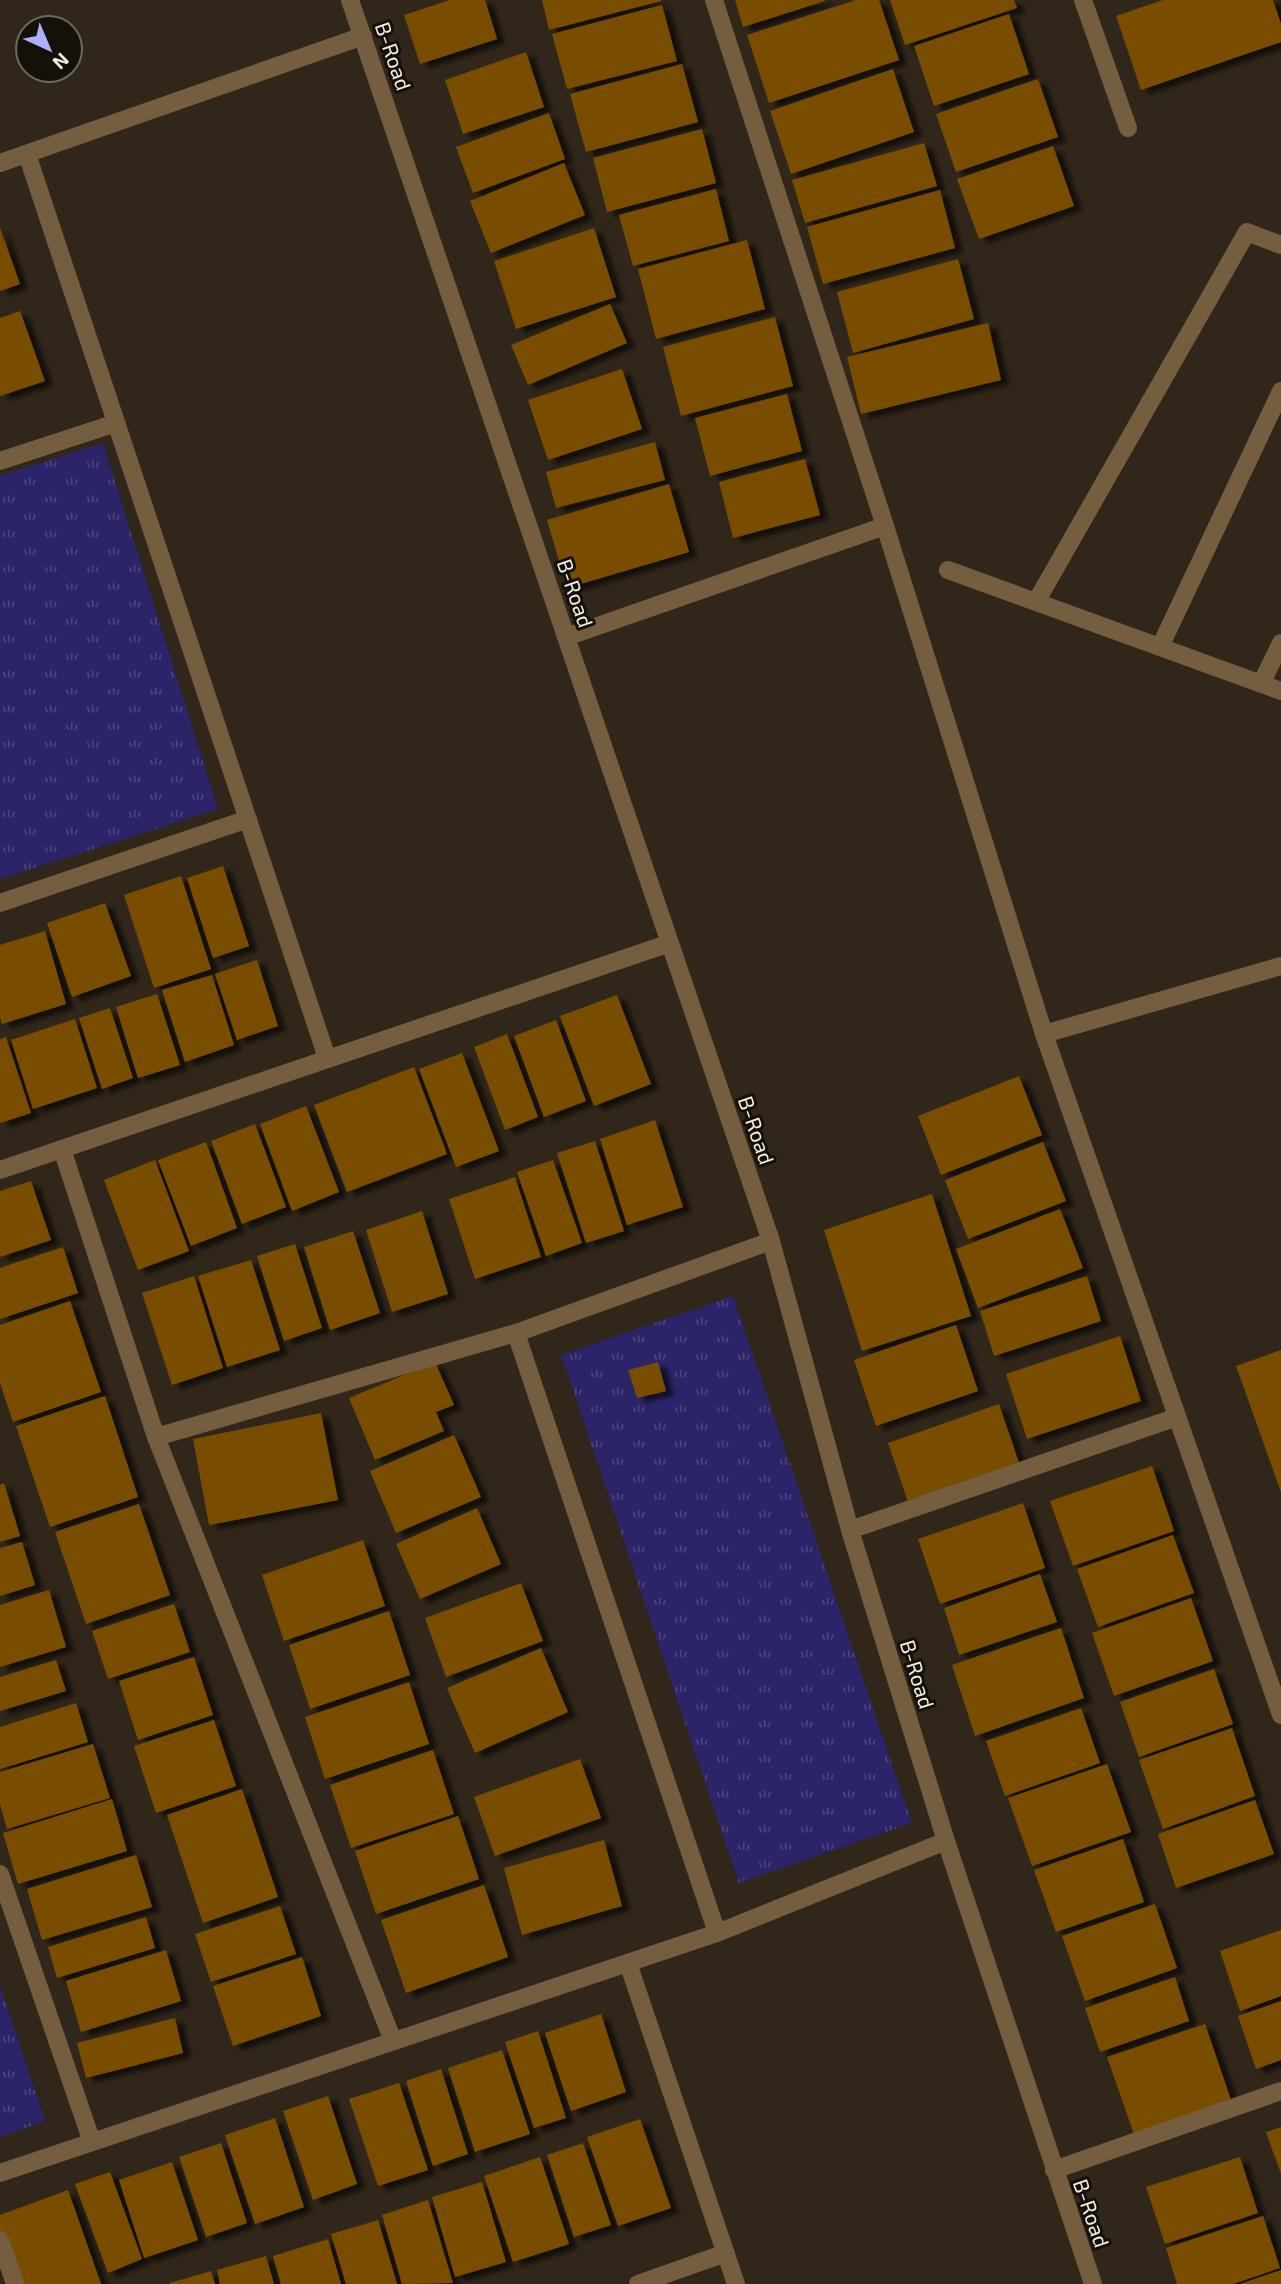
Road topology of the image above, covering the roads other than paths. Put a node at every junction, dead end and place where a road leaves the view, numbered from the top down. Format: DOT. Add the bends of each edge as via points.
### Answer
graph roads {
  1 [pos="350,0"];
  2 [pos="714,0"];
  3 [pos="1083,0"];
  4 [pos="363,36"];
  5 [pos="1128,128"];
  6 [pos="27,154"];
  7 [pos="0,163"];
  8 [pos="1281,245"];
  9 [pos="1281,391"];
  10 [pos="116,423"];
  11 [pos="0,461"];
  12 [pos="885,526"];
  13 [pos="948,570"];
  14 [pos="1036,602"];
  15 [pos="566,636"];
  16 [pos="1281,643"];
  17 [pos="1160,647"];
  18 [pos="1261,684"];
  19 [pos="1281,691"];
  20 [pos="248,820"];
  21 [pos="0,903"];
  22 [pos="670,943"];
  23 [pos="1281,966"];
  24 [pos="1044,1034"];
  25 [pos="327,1058"];
  26 [pos="62,1149"];
  27 [pos="0,1170"];
  28 [pos="771,1241"];
  29 [pos="516,1333"];
  30 [pos="1177,1417"];
  31 [pos="156,1437"];
  32 [pos="850,1530"];
  33 [pos="1281,1715"];
  34 [pos="946,1841"];
  35 [pos="0,1874"];
  36 [pos="717,1933"];
  37 [pos="628,1963"];
  38 [pos="393,2041"];
  39 [pos="1281,2091"];
  40 [pos="92,2142"];
  41 [pos="1054,2171"];
  42 [pos="0,2173"];
  43 [pos="0,2240"];
  44 [pos="726,2253"];
  45 [pos="15,2284"];
  46 [pos="638,2284"];
  47 [pos="736,2284"];
  48 [pos="1093,2284"];
  1 -- 4 [label="street, B-Road"];
  2 -- 12 [label="street"];
  3 -- 5 [label="street"];
  4 -- 6 [label="street"];
  4 -- 15 [label="street, B-Road"];
  6 -- 7 [label="street"];
  6 -- 10 [label="street"];
  8 -- 14 [label="street" via="1247,232"];
  9 -- 17 [label="street"];
  10 -- 11 [label="street"];
  10 -- 20 [label="street"];
  12 -- 15 [label="street"];
  12 -- 24 [label="street"];
  13 -- 14 [label="street"];
  14 -- 17 [label="street"];
  15 -- 22 [label="street, B-Road"];
  16 -- 18 [label="street"];
  17 -- 18 [label="street"];
  18 -- 19 [label="street"];
  20 -- 21 [label="street"];
  20 -- 25 [label="street"];
  22 -- 25 [label="street"];
  22 -- 28 [label="street, B-Road"];
  23 -- 24 [label="street"];
  24 -- 30 [label="street"];
  25 -- 26 [label="street"];
  26 -- 27 [label="street"];
  26 -- 31 [label="street"];
  28 -- 29 [label="street"];
  28 -- 32 [label="street, B-Road"];
  29 -- 31 [label="street"];
  29 -- 36 [label="street"];
  30 -- 32 [label="street"];
  30 -- 33 [label="street"];
  31 -- 38 [label="street"];
  32 -- 34 [label="street, B-Road"];
  34 -- 36 [label="street"];
  34 -- 41 [label="street, B-Road"];
  35 -- 40 [label="street"];
  36 -- 37 [label="street"];
  37 -- 38 [label="street"];
  37 -- 44 [label="street"];
  38 -- 40 [label="street"];
  39 -- 41 [label="street"];
  40 -- 42 [label="street"];
  41 -- 48 [label="street, B-Road"];
  43 -- 45 [label="street"];
  44 -- 46 [label="street"];
  44 -- 47 [label="street"];
}
